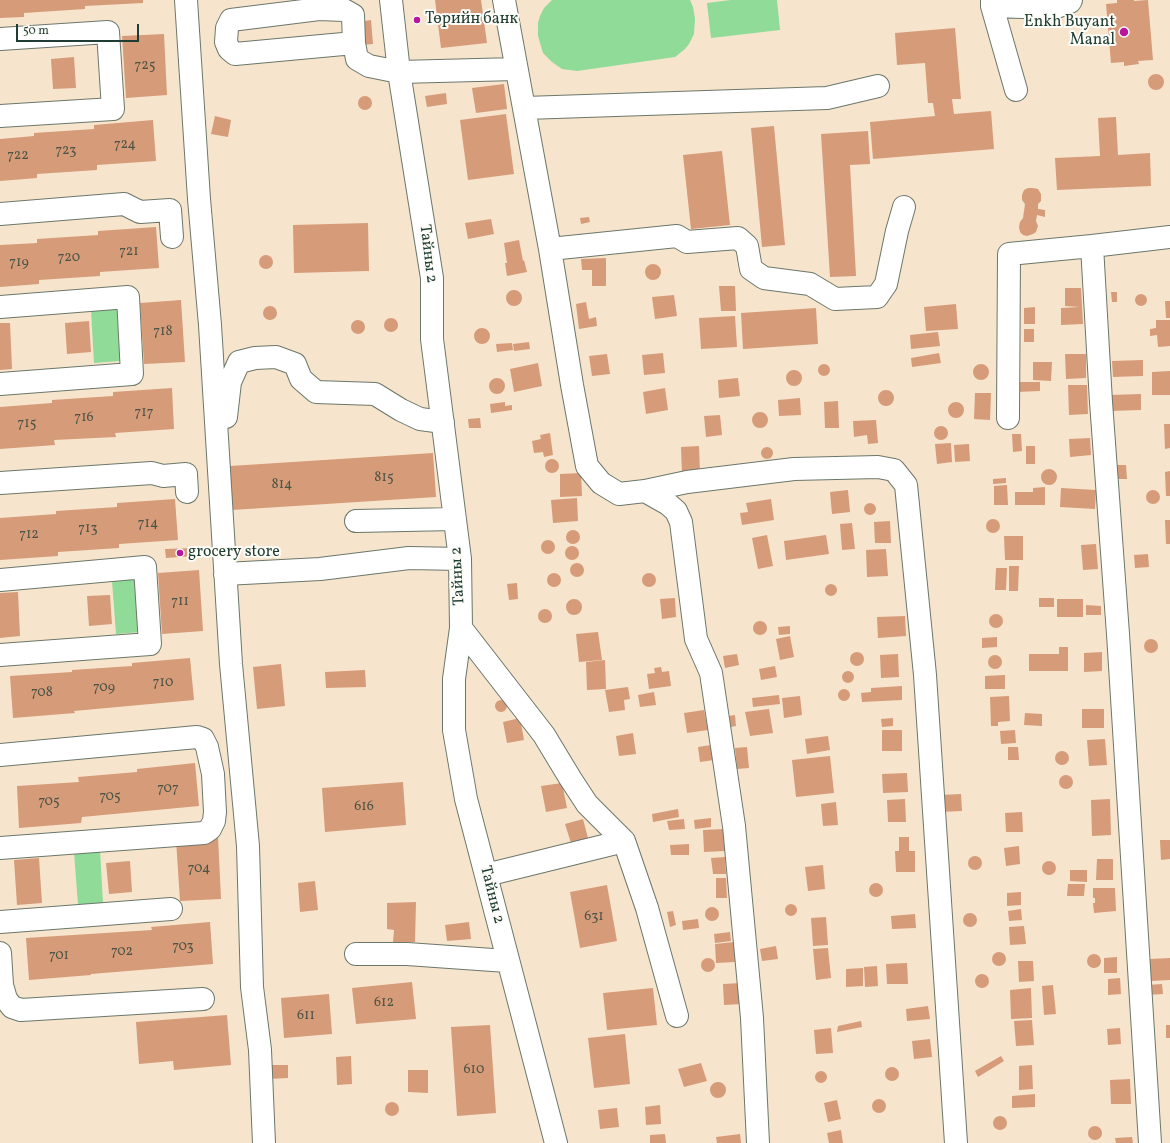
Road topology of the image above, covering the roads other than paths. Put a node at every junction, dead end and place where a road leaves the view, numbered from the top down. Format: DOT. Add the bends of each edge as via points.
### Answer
graph roads {
  1 [pos="186,0"];
  2 [pos="391,0"];
  3 [pos="504,0"];
  4 [pos="1071,0"];
  5 [pos="992,3"];
  6 [pos="0,39"];
  7 [pos="354,43"];
  8 [pos="516,69"];
  9 [pos="399,72"];
  10 [pos="878,86"];
  11 [pos="1016,90"];
  12 [pos="525,108"];
  13 [pos="0,116"];
  14 [pos="904,207"];
  15 [pos="0,214"];
  16 [pos="172,237"];
  17 [pos="1170,237"];
  18 [pos="1092,246"];
  19 [pos="550,249"];
  20 [pos="0,307"];
  21 [pos="0,384"];
  22 [pos="1008,418"];
  23 [pos="443,422"];
  24 [pos="217,439"];
  25 [pos="0,483"];
  26 [pos="645,491"];
  27 [pos="187,492"];
  28 [pos="455,519"];
  29 [pos="356,521"];
  30 [pos="460,558"];
  31 [pos="225,574"];
  32 [pos="0,580"];
  33 [pos="461,628"];
  34 [pos="0,655"];
  35 [pos="0,755"];
  36 [pos="624,841"];
  37 [pos="0,848"];
  38 [pos="486,875"];
  39 [pos="171,909"];
  40 [pos="0,922"];
  41 [pos="0,952"];
  42 [pos="356,954"];
  43 [pos="507,961"];
  44 [pos="203,999"];
  45 [pos="677,1016"];
  46 [pos="264,1143"];
  47 [pos="556,1143"];
  48 [pos="758,1143"];
  49 [pos="956,1143"];
  50 [pos="1150,1143"];
  1 -- 24 [label="street"];
  2 -- 9 [label="street, Тайны 2"];
  3 -- 8 [label="street"];
  4 -- 5 [label="street" via="1054,8"];
  5 -- 11 [label="street"];
  6 -- 13 [label="street" via="108,32 113,109"];
  7 -- 7 [label="street" via="235,54 226,42 227,28 231,20 319,9 344,10 353,15"];
  7 -- 9 [label="street" via="357,59 369,66"];
  8 -- 9 [label="street"];
  8 -- 12 [label="street"];
  9 -- 23 [label="street, Тайны 2" via="432,278 432,339"];
  10 -- 12 [label="street" via="827,98"];
  12 -- 19 [label="street"];
  14 -- 19 [label="street" via="886,284 877,297 834,299 810,284 764,278 751,269 747,246 738,238 687,242 677,236"];
  15 -- 16 [label="street" via="124,204 140,212 170,210"];
  17 -- 18 [label="street"];
  18 -- 22 [label="street" via="1009,254"];
  18 -- 50 [label="street"];
  19 -- 26 [label="street" via="588,466 601,483 619,494"];
  20 -- 21 [label="street" via="128,297 132,374"];
  23 -- 24 [label="street" via="420,419 375,394 316,392 301,379 295,364 276,357 255,358 239,362 230,382 227,412"];
  23 -- 28 [label="street, Тайны 2"];
  24 -- 31 [label="street"];
  25 -- 27 [label="street" via="152,473 163,476 186,474"];
  26 -- 48 [label="street" via="668,504 676,511 681,522 696,639 711,673 734,826 752,1018"];
  26 -- 49 [label="street" via="687,482 794,469 878,467 894,470 906,485 925,675"];
  28 -- 29 [label="street"];
  28 -- 30 [label="street, Тайны 2"];
  30 -- 31 [label="street" via="409,558 320,569"];
  30 -- 33 [label="street, Тайны 2"];
  31 -- 46 [label="street" via="248,846 252,987 260,1050"];
  32 -- 34 [label="street" via="145,567 150,644"];
  33 -- 36 [label="street" via="544,735 587,804"];
  33 -- 38 [label="street, Тайны 2" via="454,679 454,730 466,799"];
  35 -- 37 [label="street" via="197,737 203,739 207,747 213,774 215,812 210,829 204,833"];
  36 -- 38 [label="street"];
  36 -- 45 [label="street" via="647,908"];
  38 -- 43 [label="street, Тайны 2"];
  39 -- 40 [label="street"];
  41 -- 44 [label="street" via="2,985 6,999 12,1007 21,1010"];
  42 -- 43 [label="street" via="407,954"];
  43 -- 47 [label="street, Тайны 2"];
}
